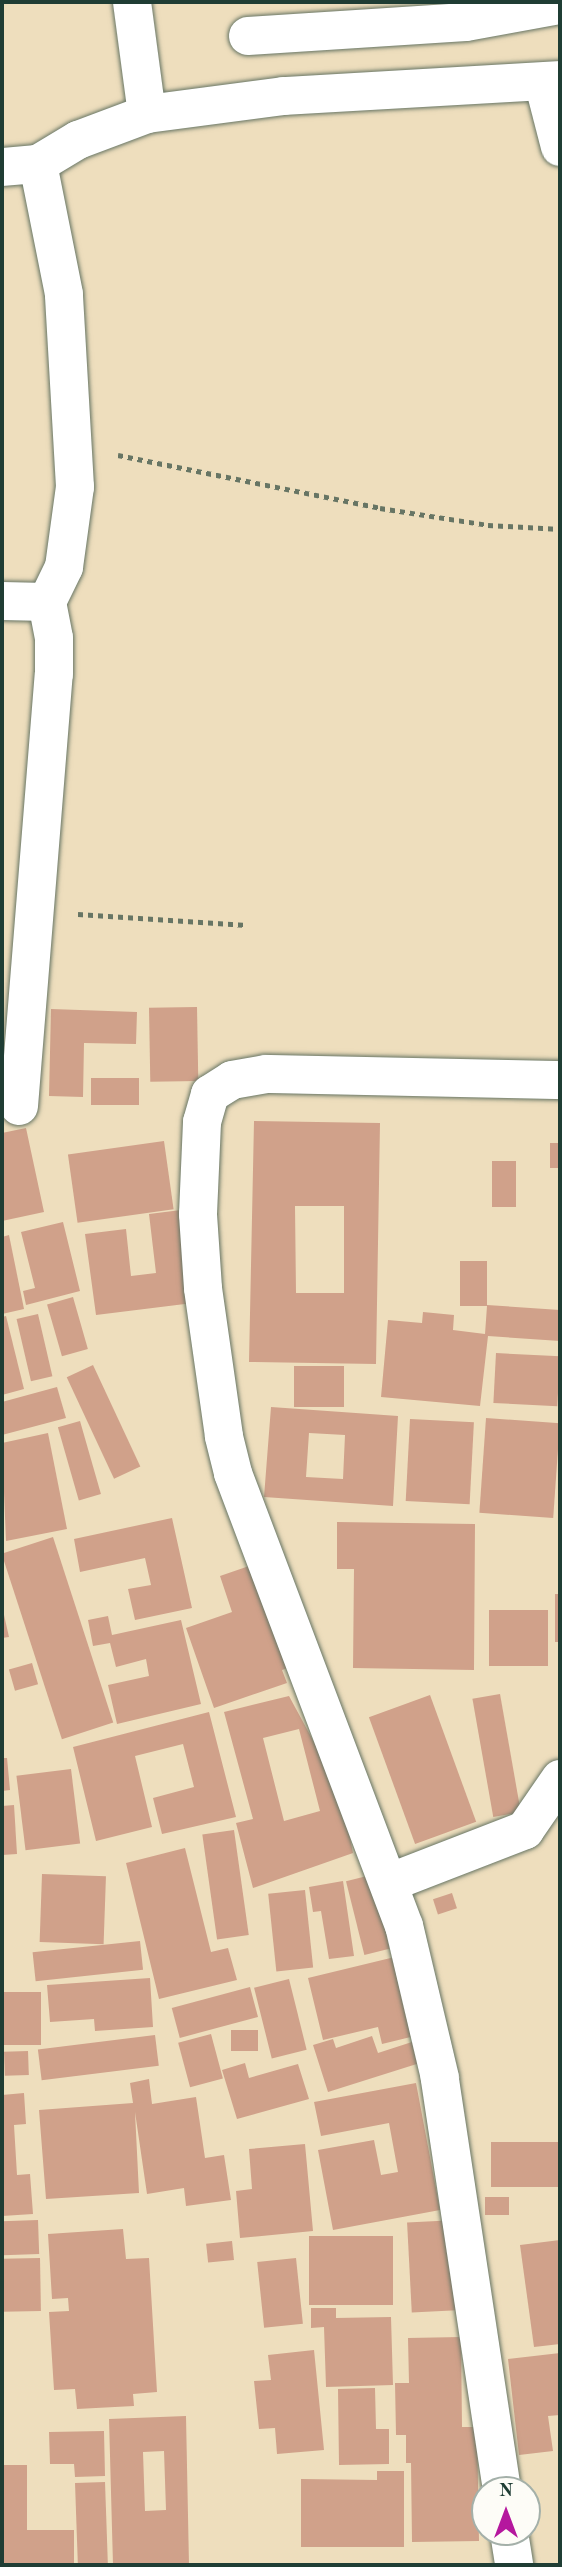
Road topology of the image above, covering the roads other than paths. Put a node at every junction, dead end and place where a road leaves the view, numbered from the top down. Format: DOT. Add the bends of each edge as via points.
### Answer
graph roads {
  1 [pos="132,2"];
  2 [pos="560,5"];
  3 [pos="248,36"];
  4 [pos="552,82"];
  5 [pos="147,114"];
  6 [pos="560,147"];
  7 [pos="20,165"];
  8 [pos="2,601"];
  9 [pos="47,602"];
  10 [pos="560,1080"];
  11 [pos="19,1106"];
  12 [pos="560,1779"];
  13 [pos="560,1815"];
  14 [pos="526,1830"];
  15 [pos="391,1882"];
  16 [pos="500,2476"];
  17 [pos="511,2546"];
  18 [pos="513,2565"];
  1 -- 5 [label="street"];
  2 -- 3 [label="street" via="466,22"];
  4 -- 5 [label="street" via="284,96"];
  4 -- 6 [label="street"];
  5 -- 7 [label="street"];
  7 -- 9 [label="street" via="64,294 75,447 71,532 64,567"];
  8 -- 9 [label="street"];
  9 -- 11 [label="street" via="54,674"];
  10 -- 15 [label="street" via="266,1074 232,1080 210,1094 202,1122 198,1214 203,1288 233,1473"];
  12 -- 14 [label="street"];
  13 -- 14 [label="street"];
  14 -- 15 [label="street"];
  15 -- 16 [label="street" via="440,2078"];
  17 -- 18 [label="street"];
}
